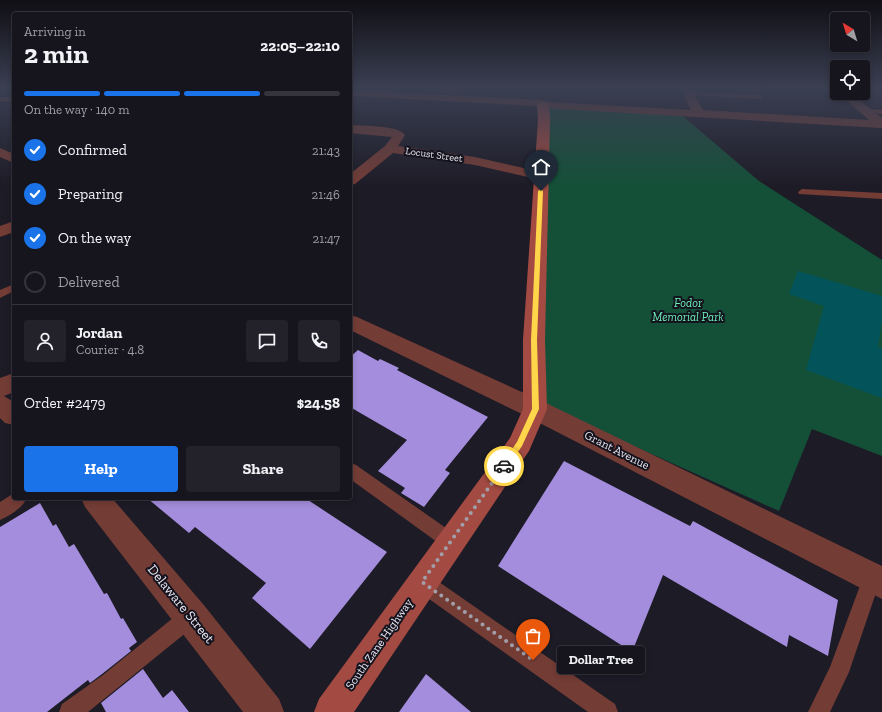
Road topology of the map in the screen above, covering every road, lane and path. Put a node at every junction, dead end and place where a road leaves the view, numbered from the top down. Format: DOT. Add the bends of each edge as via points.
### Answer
graph roads {
  1 [pos="542,121"];
  2 [pos="831,121"];
  3 [pos="882,124"];
  4 [pos="352,129"];
  5 [pos="390,149"];
  6 [pos="0,152"];
  7 [pos="12,158"];
  8 [pos="541,176"];
  9 [pos="352,179"];
  10 [pos="802,192"];
  11 [pos="882,196"];
  12 [pos="12,227"];
  13 [pos="0,232"];
  14 [pos="12,288"];
  15 [pos="0,294"];
  16 [pos="352,323"];
  17 [pos="12,382"];
  18 [pos="0,390"];
  19 [pos="0,404"];
  20 [pos="535,409"];
  21 [pos="12,414"];
  22 [pos="352,471"];
  23 [pos="17,500"];
  24 [pos="97,500"];
  25 [pos="0,512"];
  26 [pos="450,541"];
  27 [pos="877,580"];
  28 [pos="422,582"];
  29 [pos="191,616"];
  30 [pos="70,712"];
  31 [pos="266,712"];
  32 [pos="332,712"];
  33 [pos="607,712"];
  34 [pos="819,712"];
  1 -- 8 [label="street, South Zane Highway"];
  2 -- 3 [label="street"];
  4 -- 5 [label="street, Locust Street" via="399,134"];
  5 -- 8 [label="street, Locust Street" via="475,161"];
  5 -- 9 [label="street"];
  6 -- 7 [label="street"];
  8 -- 20 [label="street, South Zane Highway" via="534,340"];
  10 -- 11 [label="lane"];
  12 -- 13 [label="street"];
  14 -- 15 [label="lane"];
  16 -- 20 [label="street, Grant Avenue"];
  17 -- 18 [label="street"];
  19 -- 21 [label="street"];
  20 -- 26 [label="street, South Zane Highway" via="520,444"];
  20 -- 27 [label="street, Grant Avenue"];
  22 -- 26 [label="lane"];
  23 -- 25 [label="lane"];
  24 -- 29 [label="street, Delaware Street"];
  26 -- 28 [label="street, South Zane Highway"];
  27 -- 34 [label="lane" via="839,672"];
  28 -- 32 [label="street, South Zane Highway"];
  28 -- 33 [label="lane"];
  29 -- 30 [label="lane"];
  29 -- 31 [label="street, Delaware Street"];
}
